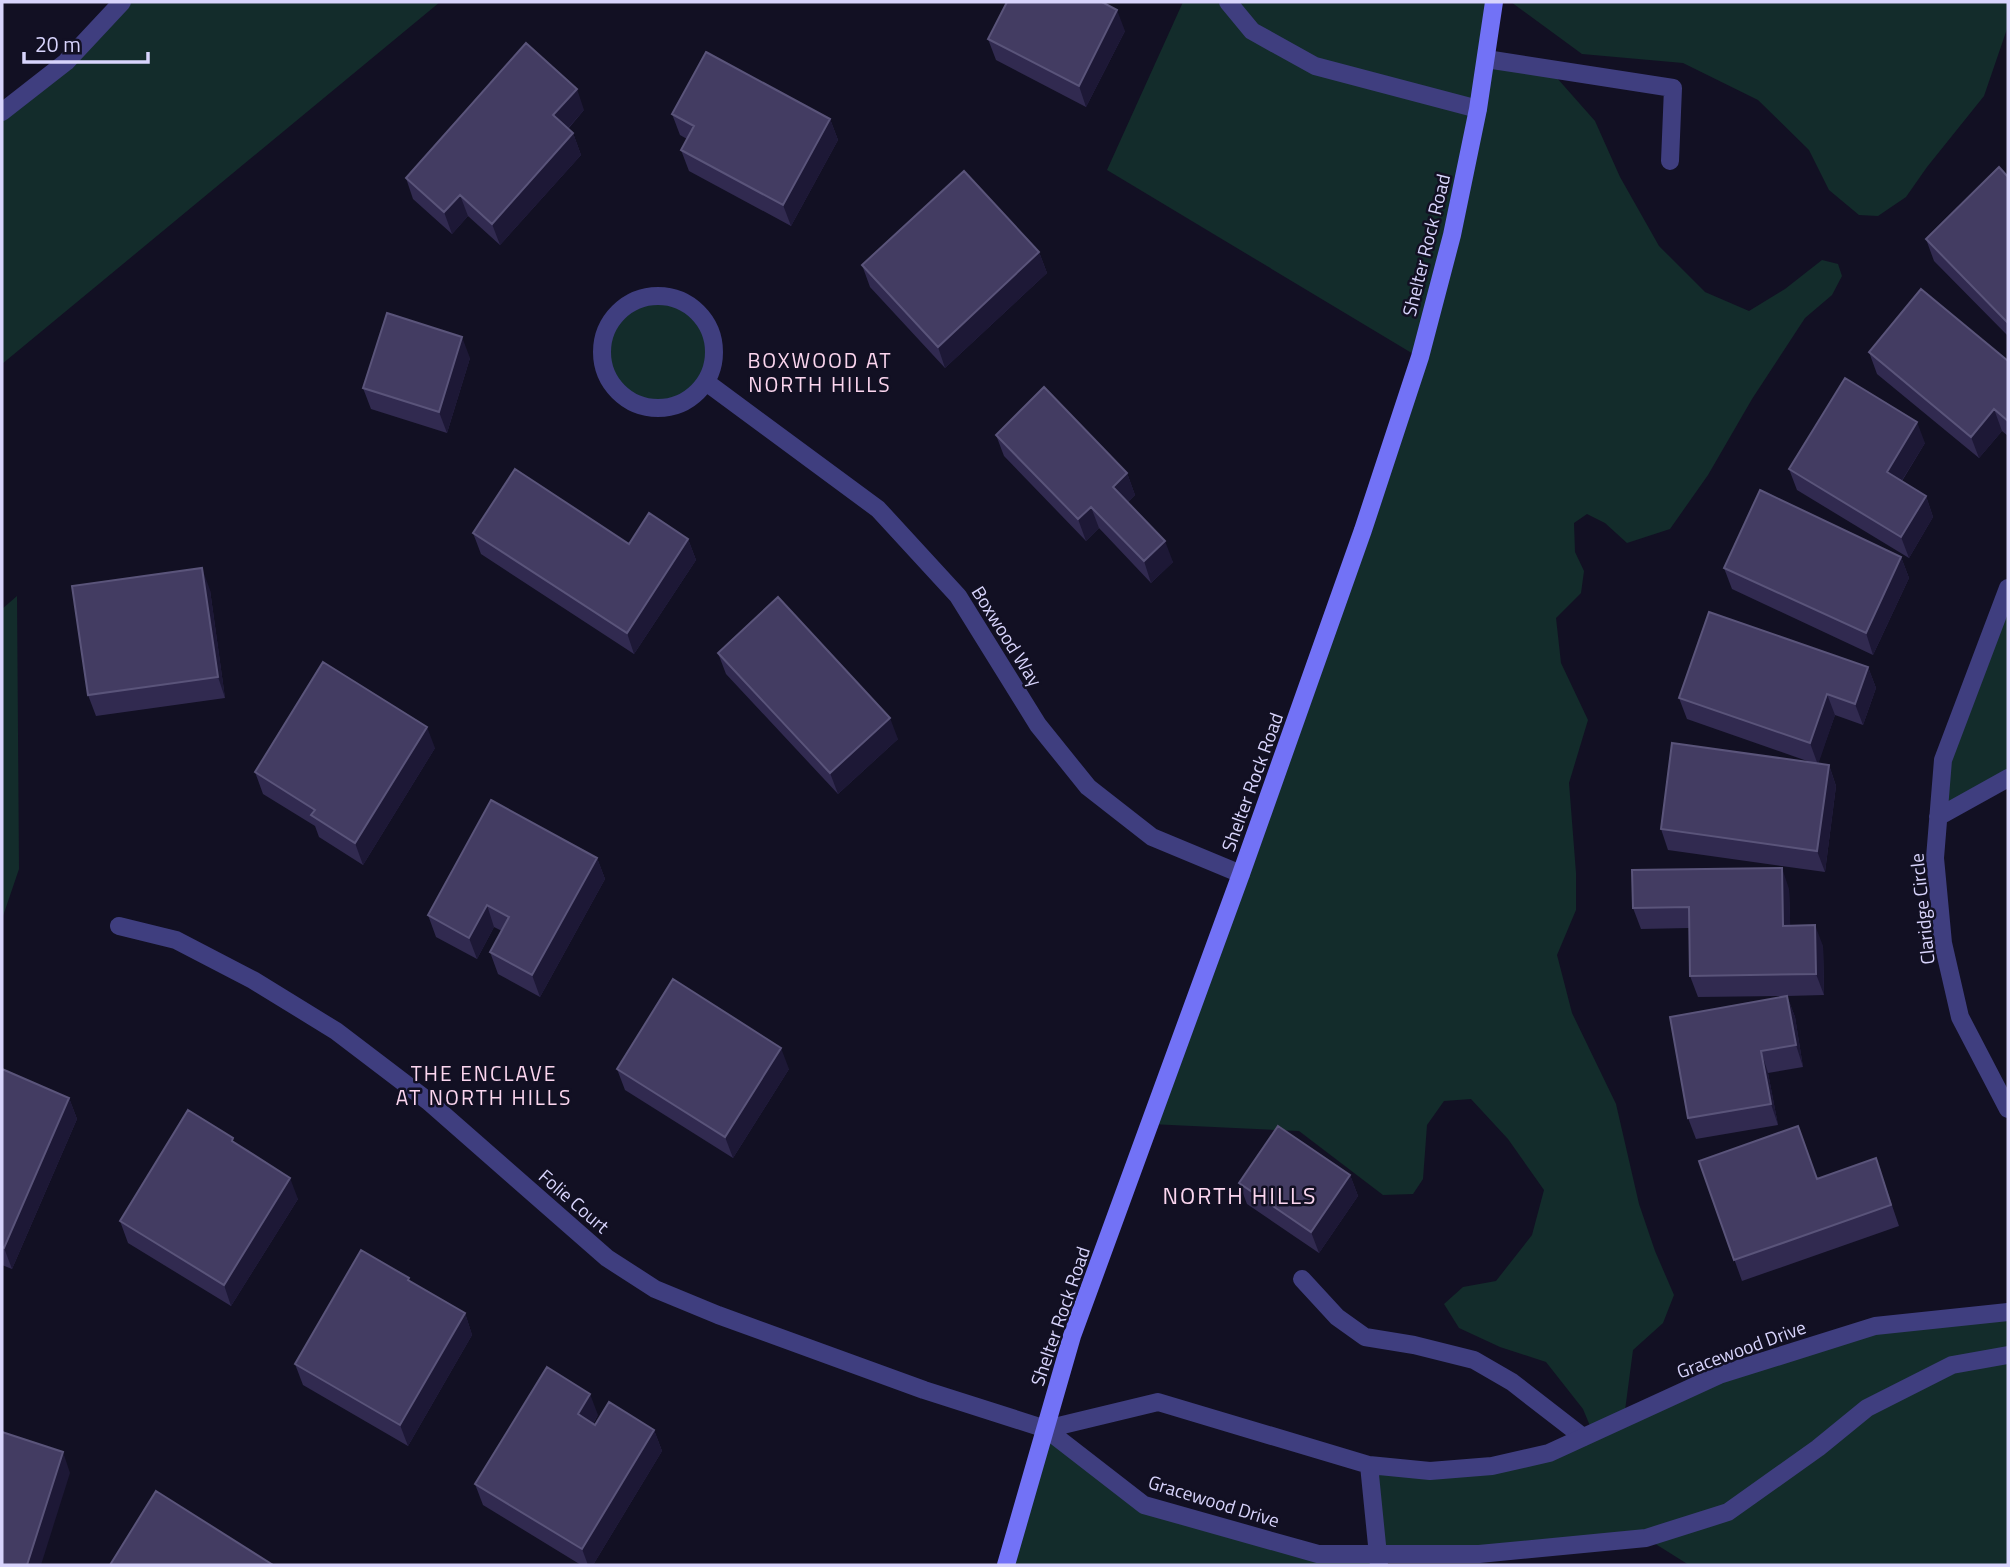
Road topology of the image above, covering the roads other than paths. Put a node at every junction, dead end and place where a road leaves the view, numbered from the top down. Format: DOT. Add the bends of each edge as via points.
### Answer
graph roads {
  1 [pos="122,2"];
  2 [pos="1228,2"];
  3 [pos="1494,2"];
  4 [pos="1486,59"];
  5 [pos="1478,109"];
  6 [pos="2,112"];
  7 [pos="1670,161"];
  8 [pos="706,382"];
  9 [pos="2008,588"];
  10 [pos="2008,778"];
  11 [pos="1938,817"];
  12 [pos="1241,874"];
  13 [pos="119,926"];
  14 [pos="2008,1109"];
  15 [pos="1302,1279"];
  16 [pos="2008,1312"];
  17 [pos="2008,1355"];
  18 [pos="1045,1429"];
  19 [pos="1583,1437"];
  20 [pos="1369,1465"];
  21 [pos="1379,1560"];
  22 [pos="1006,1565"];
  1 -- 6 [label="street" via="66,62"];
  2 -- 5 [label="street" via="1252,31 1315,66"];
  3 -- 4 [label="main road, Shelter Rock Road"];
  4 -- 5 [label="main road, Shelter Rock Road"];
  4 -- 7 [label="street" via="1673,88"];
  5 -- 12 [label="main road, Shelter Rock Road" via="1420,357"];
  8 -- 8 [label="street" via="714,348 701,316 688,305 654,296 622,309 611,322 603,340 603,360 621,394 637,404 675,406 693,397"];
  8 -- 12 [label="street, Boxwood Way" via="878,509 958,596 1038,725 1088,787 1152,836"];
  9 -- 11 [label="street, Claridge Circle" via="1943,761"];
  10 -- 11 [label="street"];
  11 -- 14 [label="street, Claridge Circle" via="1935,858 1943,943 1960,1017"];
  12 -- 18 [label="main road, Shelter Rock Road" via="1072,1336"];
  13 -- 18 [label="street, Folie Court" via="176,940 253,980 335,1031 428,1101 607,1258 654,1289 911,1385"];
  15 -- 19 [label="street" via="1337,1317 1365,1337 1474,1360 1512,1382"];
  16 -- 19 [label="street, Gracewood Drive" via="1875,1326 1719,1375"];
  17 -- 21 [label="street, Gracewood Drive" via="1952,1366 1867,1408 1728,1512 1646,1538"];
  18 -- 20 [label="street, Gracewood Drive" via="1158,1402"];
  18 -- 21 [label="street, Gracewood Drive" via="1144,1505 1318,1554"];
  18 -- 22 [label="main road, Shelter Rock Road"];
  19 -- 20 [label="street, Gracewood Drive" via="1549,1453 1492,1466 1430,1471"];
  20 -- 21 [label="street"];
}
